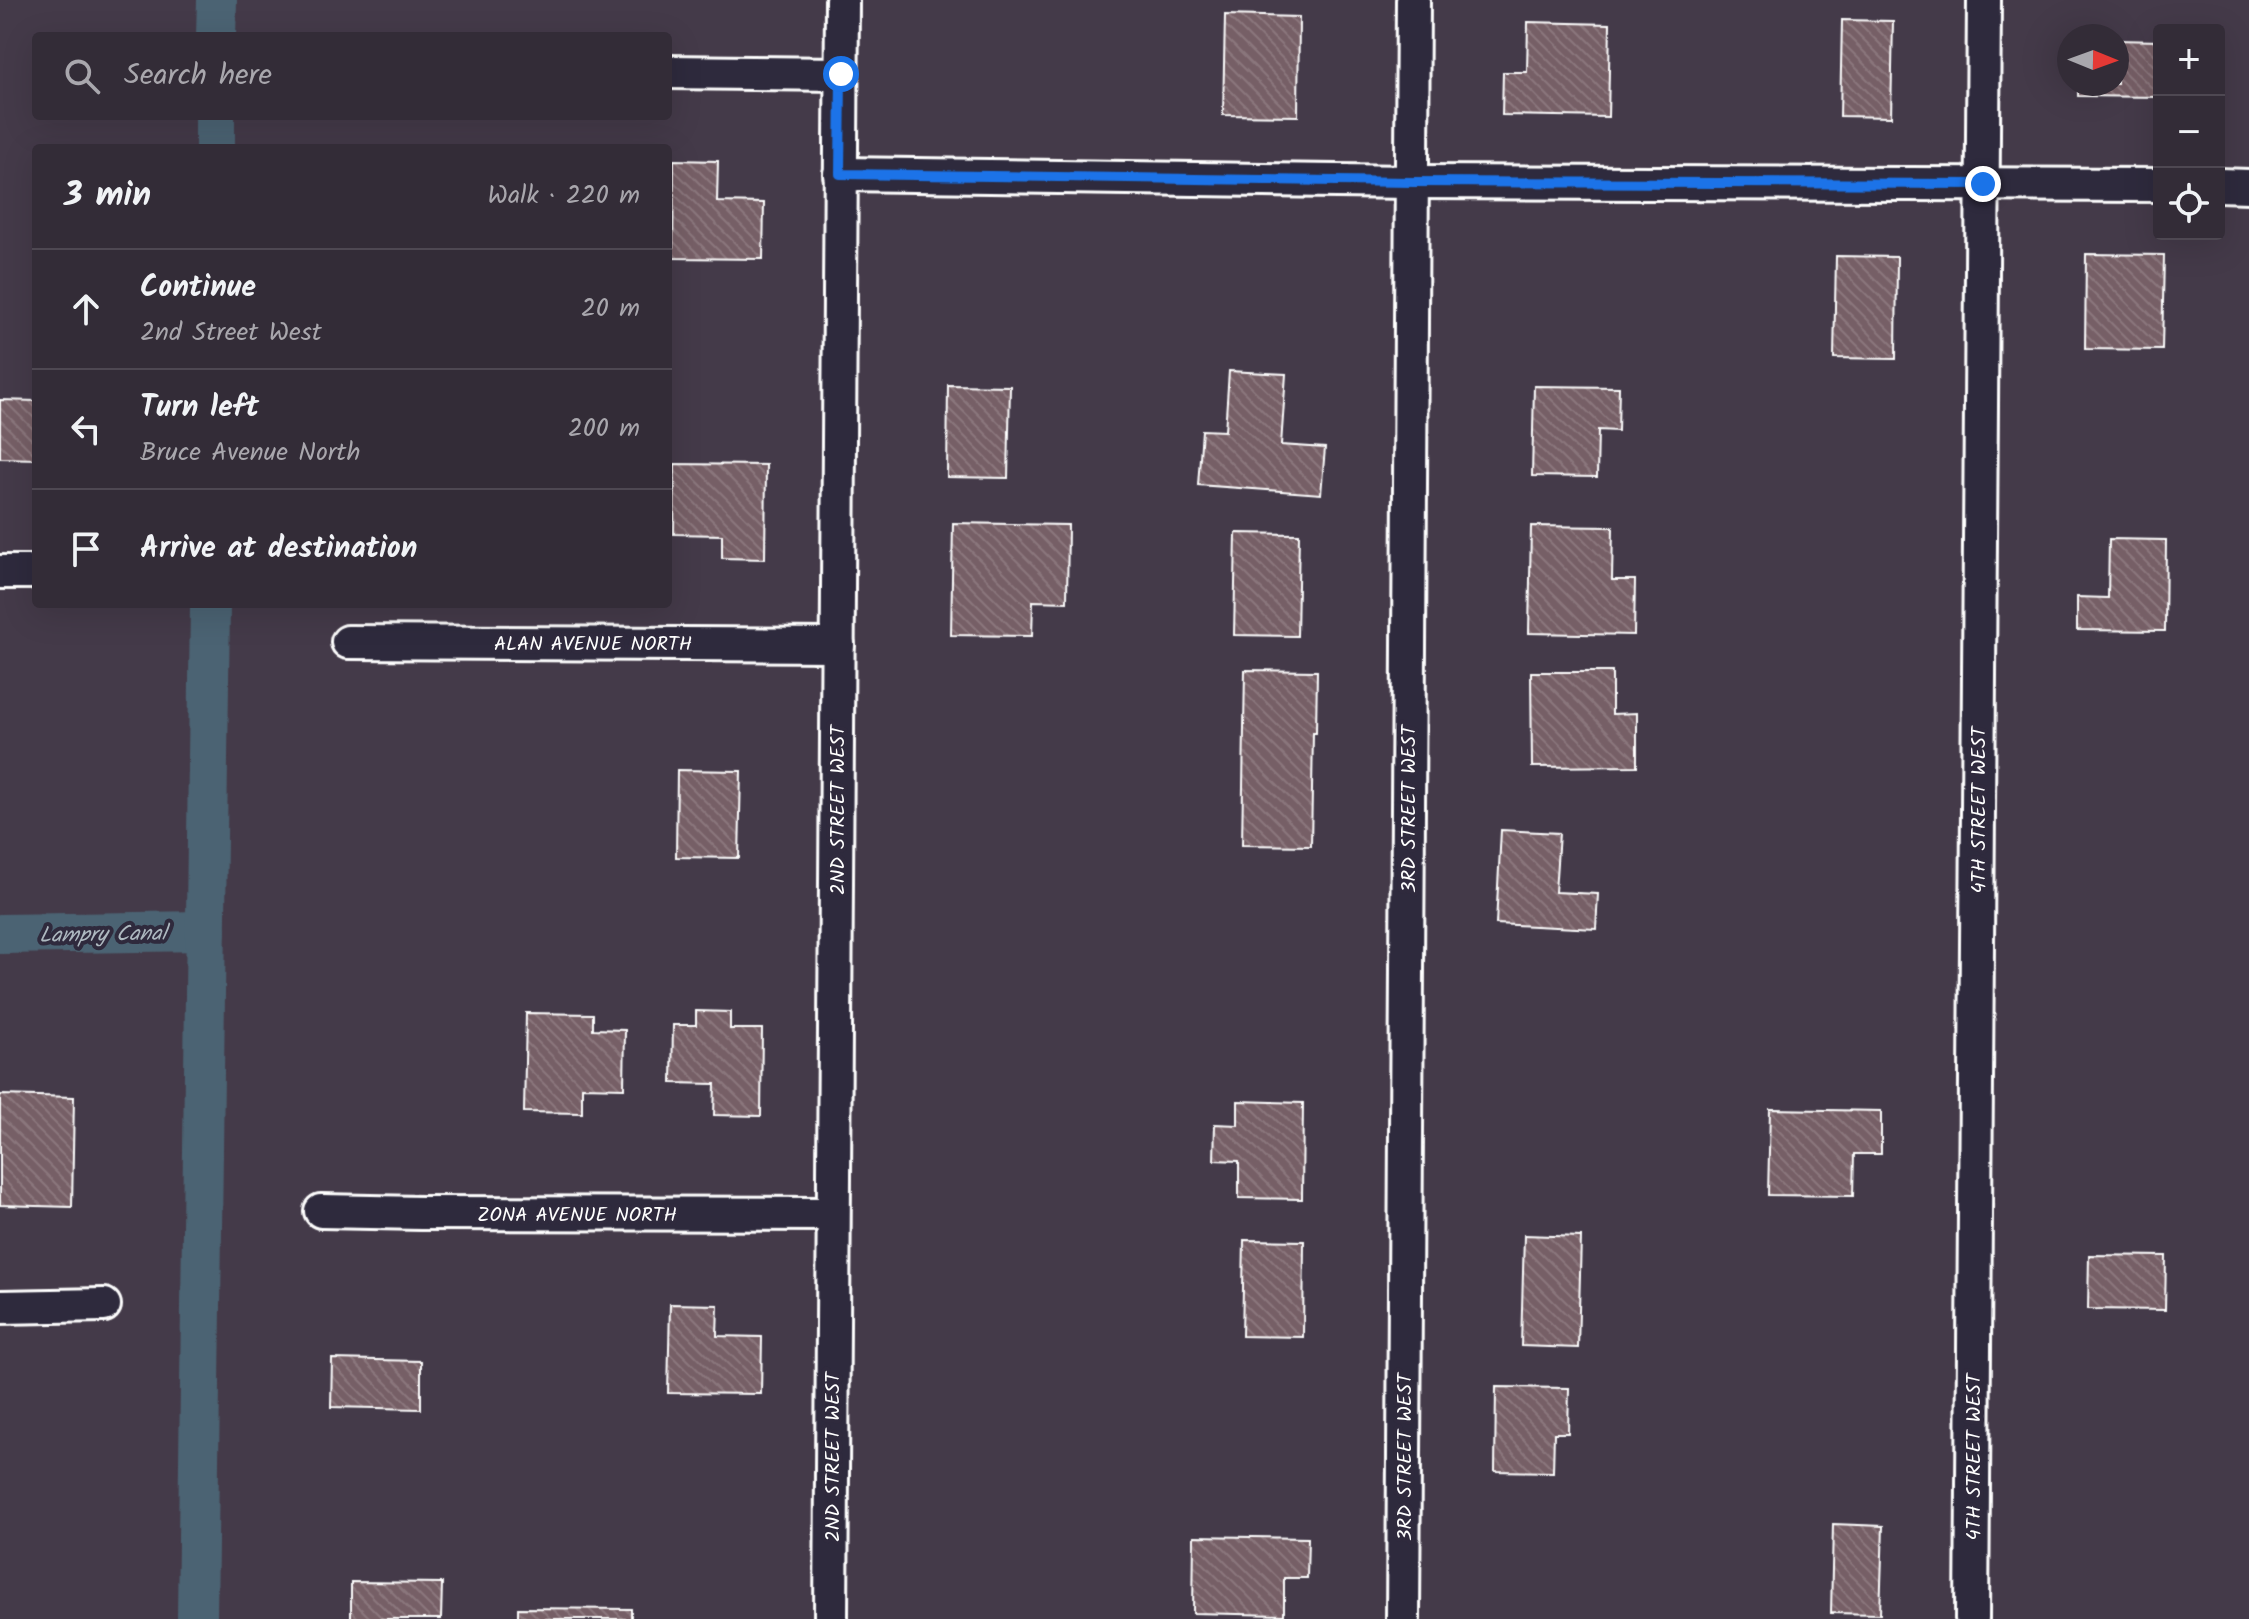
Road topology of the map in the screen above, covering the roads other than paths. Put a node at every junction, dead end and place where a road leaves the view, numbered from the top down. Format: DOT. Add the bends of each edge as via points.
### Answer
graph roads {
  1 [pos="842,0"];
  2 [pos="1413,0"];
  3 [pos="1984,0"];
  4 [pos="672,72"];
  5 [pos="841,74"];
  6 [pos="840,174"];
  7 [pos="1412,182"];
  8 [pos="1983,184"];
  9 [pos="2153,185"];
  10 [pos="2225,185"];
  11 [pos="2249,186"];
  12 [pos="0,572"];
  13 [pos="32,572"];
  14 [pos="348,642"];
  15 [pos="838,645"];
  16 [pos="321,1211"];
  17 [pos="833,1214"];
  18 [pos="104,1305"];
  19 [pos="0,1307"];
  20 [pos="831,1619"];
  21 [pos="1403,1619"];
  22 [pos="1972,1619"];
  1 -- 5 [label="street, 2ND STREET WEST"];
  2 -- 7 [label="street, 3RD STREET WEST"];
  3 -- 8 [label="street, 4TH STREET WEST"];
  4 -- 5 [label="street"];
  5 -- 6 [label="street, 2ND STREET WEST"];
  6 -- 7 [label="street"];
  6 -- 15 [label="street, 2ND STREET WEST"];
  7 -- 8 [label="street"];
  7 -- 21 [label="street, 3RD STREET WEST"];
  8 -- 9 [label="street"];
  8 -- 22 [label="street, 4TH STREET WEST"];
  10 -- 11 [label="street"];
  12 -- 13 [label="street"];
  14 -- 15 [label="street, ALAN AVENUE NORTH"];
  15 -- 17 [label="street, 2ND STREET WEST"];
  16 -- 17 [label="street, ZONA AVENUE NORTH"];
  17 -- 20 [label="street, 2ND STREET WEST"];
  18 -- 19 [label="street"];
}
